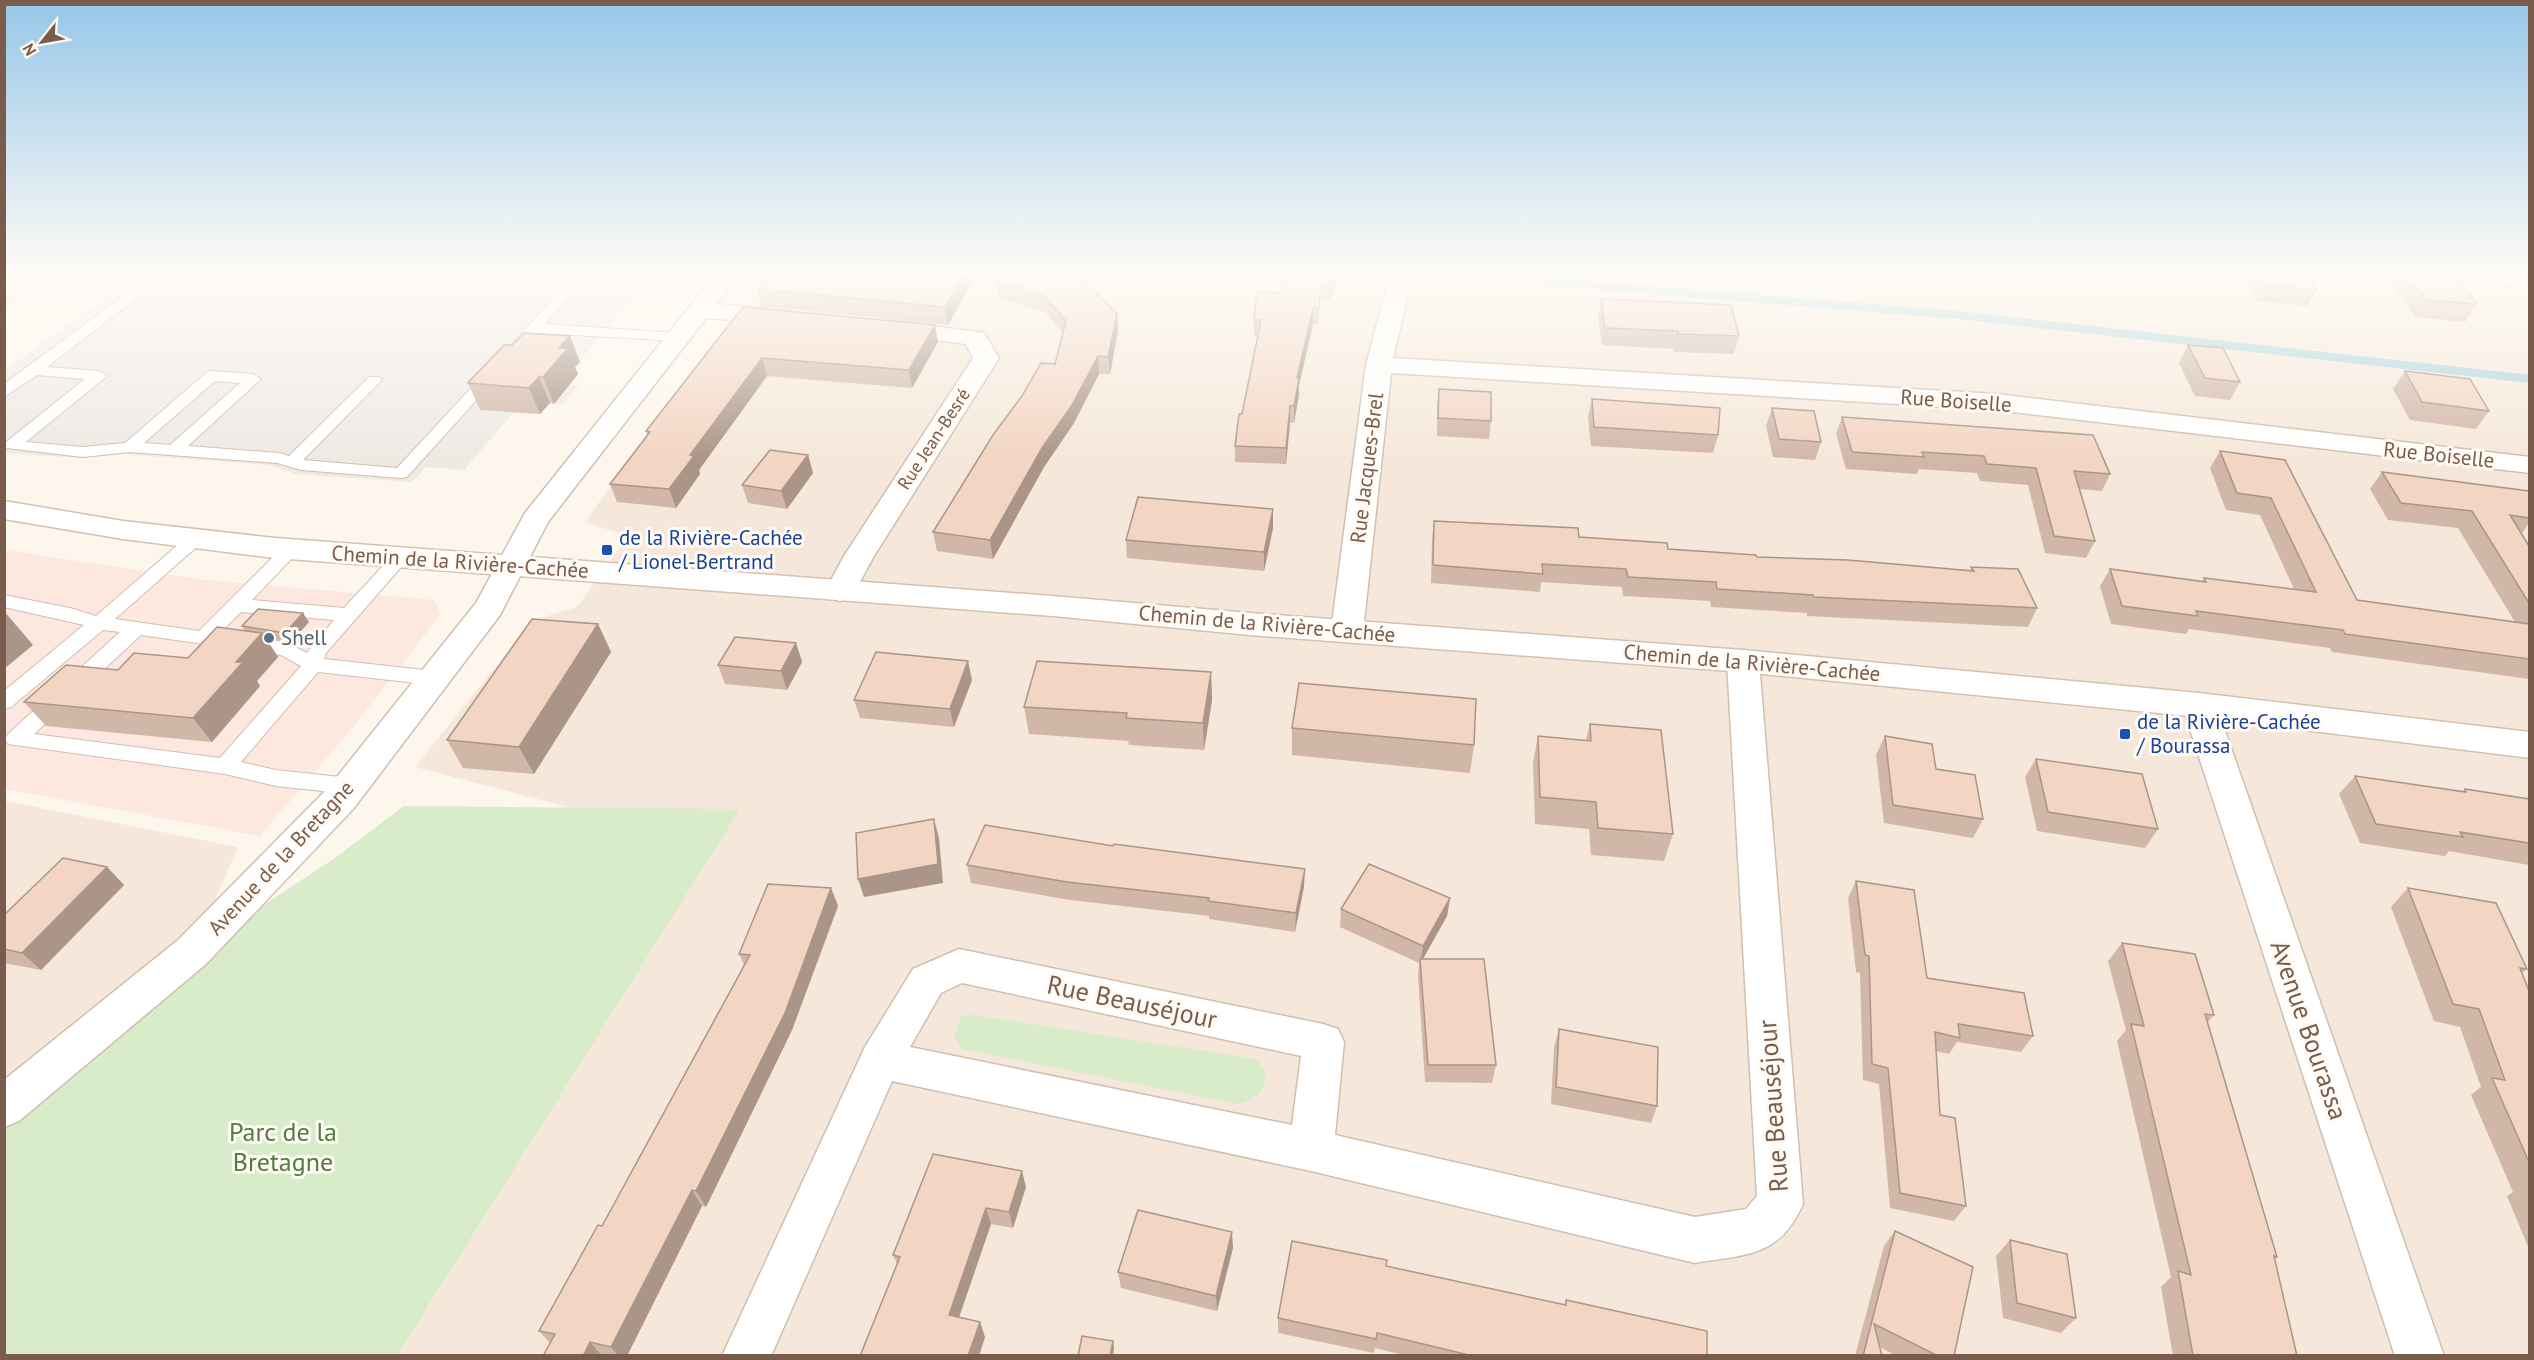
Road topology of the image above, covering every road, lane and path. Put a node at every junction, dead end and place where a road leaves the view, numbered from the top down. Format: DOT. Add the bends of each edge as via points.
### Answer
graph roads {
  1 [pos="81,334"];
  2 [pos="528,334"];
  3 [pos="637,334"];
  4 [pos="680,334"];
  5 [pos="945,334"];
  6 [pos="1386,334"];
  7 [pos="678,337"];
  8 [pos="1379,365"];
  9 [pos="34,370"];
  10 [pos="374,380"];
  11 [pos="4,392"];
  12 [pos="130,447"];
  13 [pos="174,450"];
  14 [pos="292,462"];
  15 [pos="2529,465"];
  16 [pos="4,510"];
  17 [pos="194,540"];
  18 [pos="291,549"];
  19 [pos="400,558"];
  20 [pos="510,566"];
  21 [pos="840,591"];
  22 [pos="4,602"];
  23 [pos="237,605"];
  24 [pos="347,615"];
  25 [pos="99,623"];
  26 [pos="136,629"];
  27 [pos="1347,632"];
  28 [pos="203,638"];
  29 [pos="1743,662"];
  30 [pos="313,665"];
  31 [pos="434,678"];
  32 [pos="4,702"];
  33 [pos="2199,705"];
  34 [pos="2529,745"];
  35 [pos="225,766"];
  36 [pos="350,786"];
  37 [pos="880,1060"];
  38 [pos="4,1107"];
  39 [pos="1311,1150"];
  40 [pos="746,1356"];
  41 [pos="2420,1356"];
  1 -- 9 [label="lane"];
  2 -- 14 [label="lane" via="401,473"];
  3 -- 7 [label="lane"];
  4 -- 7 [label="street, Avenue de la Bretagne"];
  5 -- 21 [label="street, Rue Jean-Besré" via="975,338 986,358"];
  6 -- 8 [label="street, Rue Jacques-Brel"];
  7 -- 20 [label="street, Avenue de la Bretagne" via="535,519"];
  8 -- 15 [label="street, Rue Boiselle" via="1996,402"];
  8 -- 27 [label="street, Rue Jacques-Brel"];
  9 -- 11 [label="lane"];
  9 -- 12 [label="lane" via="99,376 12,445 82,452"];
  10 -- 14 [label="lane"];
  12 -- 13 [label="lane"];
  12 -- 13 [label="lane" via="211,375 253,379"];
  13 -- 14 [label="lane"];
  16 -- 17 [label="street, Chemin de la Rivière-Cachée"];
  17 -- 18 [label="street, Chemin de la Rivière-Cachée"];
  17 -- 25 [label="lane"];
  18 -- 19 [label="street, Chemin de la Rivière-Cachée"];
  18 -- 23 [label="lane"];
  19 -- 20 [label="street, Chemin de la Rivière-Cachée"];
  19 -- 24 [label="lane"];
  20 -- 21 [label="street, Chemin de la Rivière-Cachée"];
  20 -- 31 [label="street, Avenue de la Bretagne" via="489,608"];
  21 -- 27 [label="street, Chemin de la Rivière-Cachée"];
  22 -- 25 [label="lane"];
  23 -- 24 [label="lane"];
  23 -- 28 [label="lane"];
  24 -- 30 [label="lane" via="317,651"];
  25 -- 26 [label="lane"];
  25 -- 32 [label="lane"];
  26 -- 28 [label="lane"];
  26 -- 35 [label="lane" via="15,739"];
  27 -- 29 [label="street, Chemin de la Rivière-Cachée"];
  28 -- 30 [label="lane" via="286,649"];
  29 -- 33 [label="street, Chemin de la Rivière-Cachée"];
  29 -- 39 [label="street, Rue Beauséjour" via="1780,1204 1758,1229 1695,1240"];
  30 -- 31 [label="lane"];
  30 -- 35 [label="lane"];
  31 -- 36 [label="street, Avenue de la Bretagne"];
  33 -- 34 [label="street, Chemin de la Rivière-Cachée"];
  33 -- 41 [label="street, Avenue Bourassa"];
  35 -- 36 [label="lane" via="276,778"];
  36 -- 38 [label="street, Avenue de la Bretagne" via="192,952"];
  37 -- 39 [label="street, Rue Beauséjour"];
  37 -- 39 [label="street, Rue Beauséjour" via="927,981 959,966 1005,975 1323,1042"];
  37 -- 40 [label="street, Rue Beauséjour"];
}
